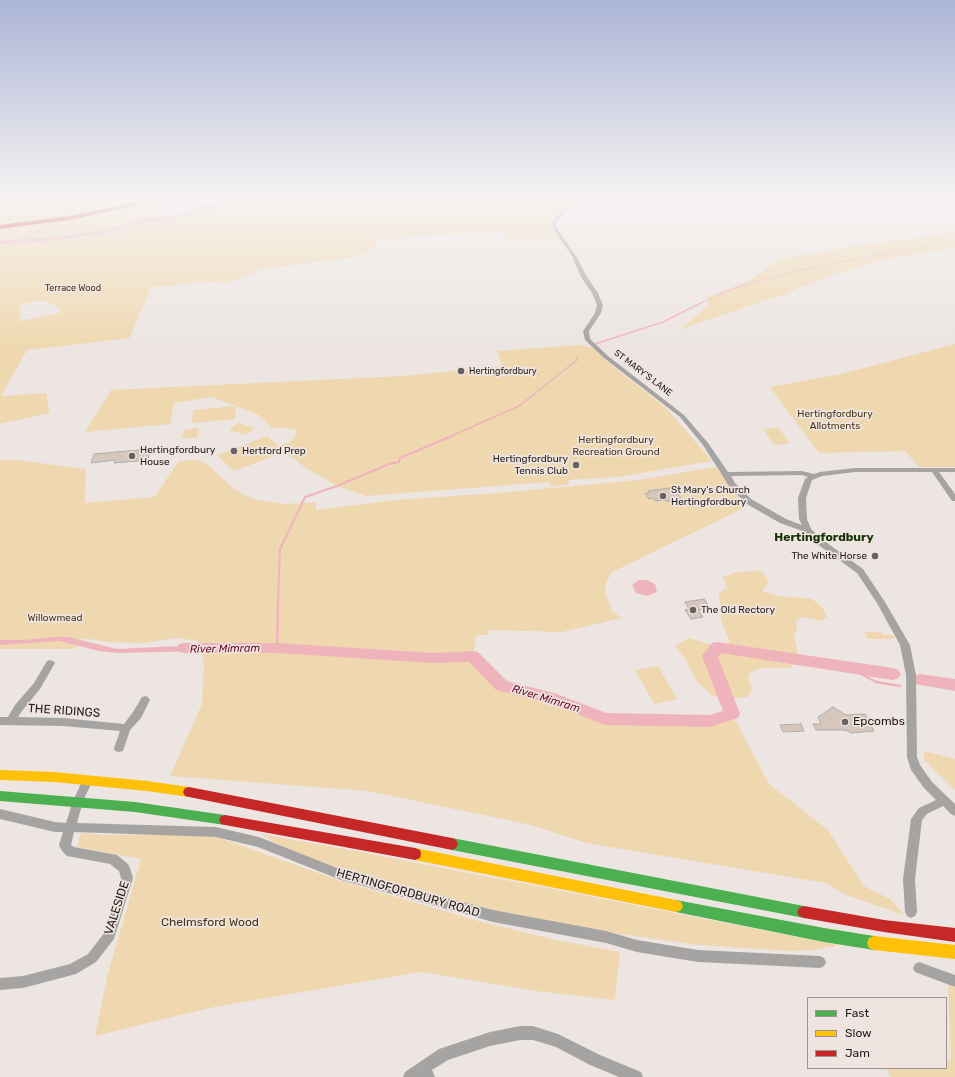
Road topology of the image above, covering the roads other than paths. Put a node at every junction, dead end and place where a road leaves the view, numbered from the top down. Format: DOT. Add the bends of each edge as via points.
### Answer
graph roads {
  1 [pos="569,248"];
  2 [pos="934,470"];
  3 [pos="955,470"];
  4 [pos="726,474"];
  5 [pos="814,476"];
  6 [pos="955,499"];
  7 [pos="808,530"];
  8 [pos="50,663"];
  9 [pos="145,700"];
  10 [pos="0,721"];
  11 [pos="11,721"];
  12 [pos="126,728"];
  13 [pos="119,748"];
  14 [pos="0,775"];
  15 [pos="88,780"];
  16 [pos="0,796"];
  17 [pos="78,801"];
  18 [pos="944,801"];
  19 [pos="955,811"];
  20 [pos="0,814"];
  21 [pos="69,828"];
  22 [pos="911,912"];
  23 [pos="955,935"];
  24 [pos="955,952"];
  25 [pos="820,962"];
  26 [pos="918,968"];
  27 [pos="955,980"];
  28 [pos="0,984"];
  29 [pos="425,1073"];
  30 [pos="410,1077"];
  31 [pos="636,1077"];
  1 -- 4 [label="street, ST MARY'S LANE" via="600,305 598,314 586,331 587,339 606,358 682,416 710,449"];
  2 -- 3 [label="street"];
  2 -- 5 [label="street" via="855,470"];
  2 -- 6 [label="street"];
  4 -- 5 [label="street" via="802,473"];
  4 -- 7 [label="street, ST MARY'S LANE" via="748,501 783,521"];
  5 -- 7 [label="street" via="806,484 802,498 803,519"];
  7 -- 18 [label="street" via="820,542 857,568 867,580 905,645 911,679 912,757 915,767 928,785"];
  8 -- 11 [label="street" via="38,686 22,703"];
  9 -- 12 [label="street"];
  10 -- 11 [label="street, THE RIDINGS"];
  11 -- 12 [label="street, THE RIDINGS" via="62,722"];
  12 -- 13 [label="street"];
  14 -- 15 [label="main road"];
  15 -- 17 [label="street, VALESIDE"];
  15 -- 23 [label="main road" via="200,794 766,906"];
  16 -- 17 [label="main road"];
  17 -- 21 [label="street, VALESIDE"];
  17 -- 24 [label="main road" via="248,823 824,935"];
  18 -- 19 [label="street"];
  18 -- 22 [label="street" via="923,811 918,819 909,879"];
  20 -- 21 [label="street, HERTINGFORDBURY ROAD"];
  21 -- 25 [label="street, HERTINGFORDBURY ROAD" via="216,832 259,842 341,875 493,916 698,956"];
  21 -- 28 [label="street, VALESIDE" via="65,845 68,850 114,859 124,868 128,878 110,935 92,958 72,970 23,982"];
  26 -- 27 [label="street"];
  29 -- 30 [label="street"];
  29 -- 31 [label="street" via="436,1058 453,1050 508,1035 533,1034 563,1043"];
}
